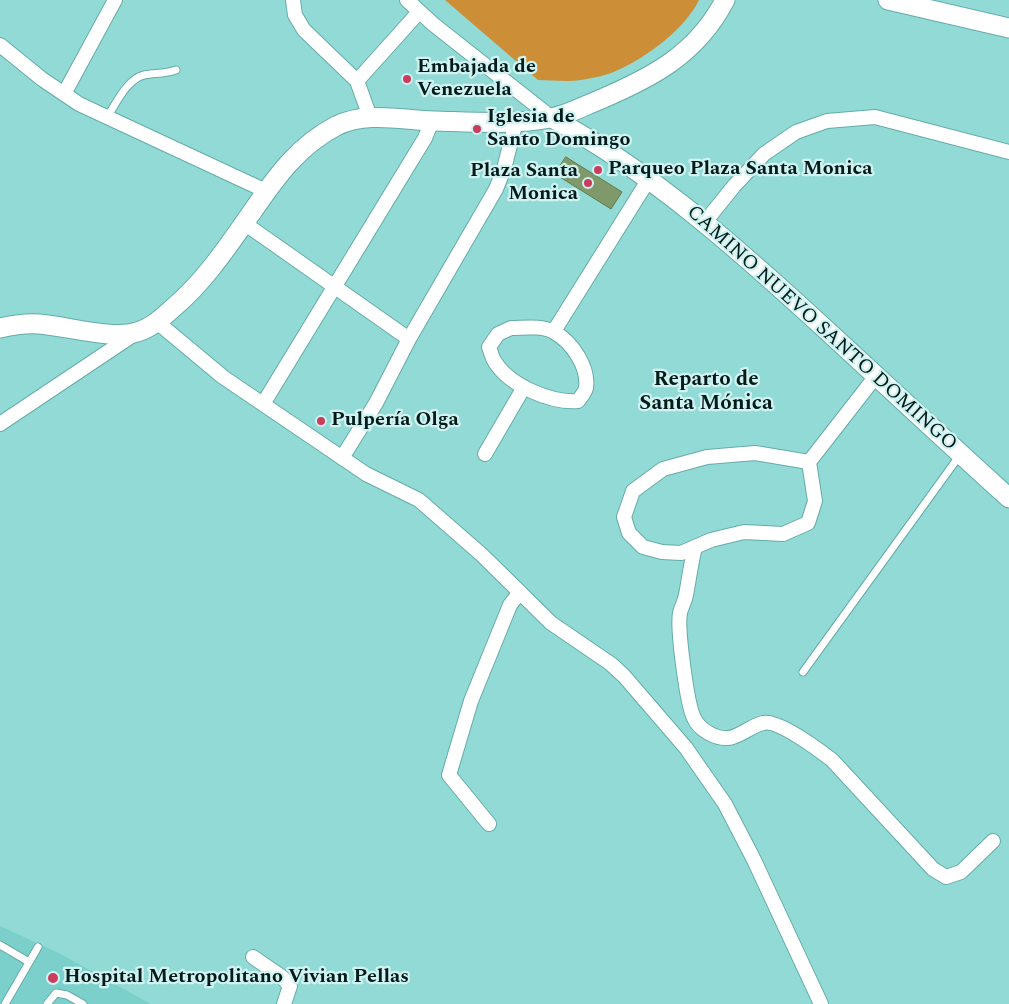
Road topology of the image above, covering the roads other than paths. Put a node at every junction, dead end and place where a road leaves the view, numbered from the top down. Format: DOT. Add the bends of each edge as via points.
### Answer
graph roads {
  1 [pos="115,0"];
  2 [pos="293,0"];
  3 [pos="407,0"];
  4 [pos="725,0"];
  5 [pos="888,0"];
  6 [pos="419,12"];
  7 [pos="1009,28"];
  8 [pos="0,44"];
  9 [pos="176,70"];
  10 [pos="356,81"];
  11 [pos="64,94"];
  12 [pos="107,117"];
  13 [pos="370,117"];
  14 [pos="552,118"];
  15 [pos="432,121"];
  16 [pos="516,121"];
  17 [pos="1009,152"];
  18 [pos="649,179"];
  19 [pos="266,191"];
  20 [pos="705,222"];
  21 [pos="244,223"];
  22 [pos="333,287"];
  23 [pos="157,322"];
  24 [pos="0,328"];
  25 [pos="554,331"];
  26 [pos="136,333"];
  27 [pos="409,339"];
  28 [pos="876,376"];
  29 [pos="524,386"];
  30 [pos="263,404"];
  31 [pos="0,424"];
  32 [pos="485,454"];
  33 [pos="961,454"];
  34 [pos="342,458"];
  35 [pos="809,462"];
  36 [pos="1009,498"];
  37 [pos="695,547"];
  38 [pos="520,592"];
  39 [pos="803,672"];
  40 [pos="489,824"];
  41 [pos="993,841"];
  42 [pos="0,945"];
  43 [pos="38,948"];
  44 [pos="253,957"];
  45 [pos="29,962"];
  46 [pos="5,1004"];
  47 [pos="47,1004"];
  48 [pos="83,1004"];
  49 [pos="284,1004"];
  50 [pos="821,1004"];
  1 -- 11 [label="street"];
  2 -- 10 [label="street" via="295,15 304,30"];
  3 -- 6 [label="street"];
  4 -- 14 [label="street" via="706,32 676,59 632,86"];
  5 -- 7 [label="street"];
  6 -- 10 [label="street"];
  6 -- 14 [label="street"];
  8 -- 11 [label="street" via="42,80"];
  9 -- 12 [label="lane" via="140,77 132,82"];
  10 -- 13 [label="street"];
  11 -- 12 [label="street"];
  12 -- 19 [label="street"];
  13 -- 15 [label="street"];
  13 -- 19 [label="street" via="337,126 305,146"];
  14 -- 16 [label="street"];
  14 -- 18 [label="street, CAMINO NUEVO SANTO DOMINGO"];
  15 -- 16 [label="street"];
  15 -- 22 [label="street" via="425,138"];
  16 -- 27 [label="street" via="496,189"];
  17 -- 20 [label="street" via="875,117 827,121 796,132 764,154"];
  18 -- 20 [label="street, CAMINO NUEVO SANTO DOMINGO"];
  18 -- 25 [label="street"];
  19 -- 21 [label="street"];
  20 -- 28 [label="street, CAMINO NUEVO SANTO DOMINGO"];
  21 -- 22 [label="street"];
  21 -- 23 [label="street" via="186,297"];
  22 -- 27 [label="street"];
  22 -- 30 [label="street"];
  23 -- 26 [label="street"];
  23 -- 30 [label="street" via="223,377"];
  24 -- 26 [label="street" via="39,324 114,334"];
  25 -- 29 [label="street" via="511,328 498,334 489,347 495,362"];
  25 -- 29 [label="street" via="574,349 586,374 586,390 578,401 565,402 535,393"];
  26 -- 31 [label="street"];
  27 -- 34 [label="street"];
  28 -- 33 [label="street, CAMINO NUEVO SANTO DOMINGO"];
  28 -- 35 [label="street"];
  29 -- 32 [label="street"];
  30 -- 34 [label="street"];
  33 -- 36 [label="street, CAMINO NUEVO SANTO DOMINGO"];
  33 -- 39 [label="lane"];
  34 -- 38 [label="street" via="366,474 419,500"];
  35 -- 37 [label="street" via="815,501 808,523 783,534 744,532"];
  35 -- 37 [label="street" via="755,453 707,456 663,469 633,491 624,517 629,533 643,547 681,553"];
  37 -- 41 [label="street" via="678,627 689,703 694,720 703,730 713,736 730,739 765,722 786,730 832,760 933,869 946,877 961,872"];
  38 -- 40 [label="street" via="510,605 471,701 449,775"];
  38 -- 50 [label="street" via="550,623 624,676 686,748 729,812"];
  42 -- 45 [label="lane"];
  43 -- 45 [label="lane"];
  44 -- 49 [label="street" via="290,986"];
  45 -- 46 [label="lane"];
  47 -- 48 [label="lane" via="56,993"];
}
